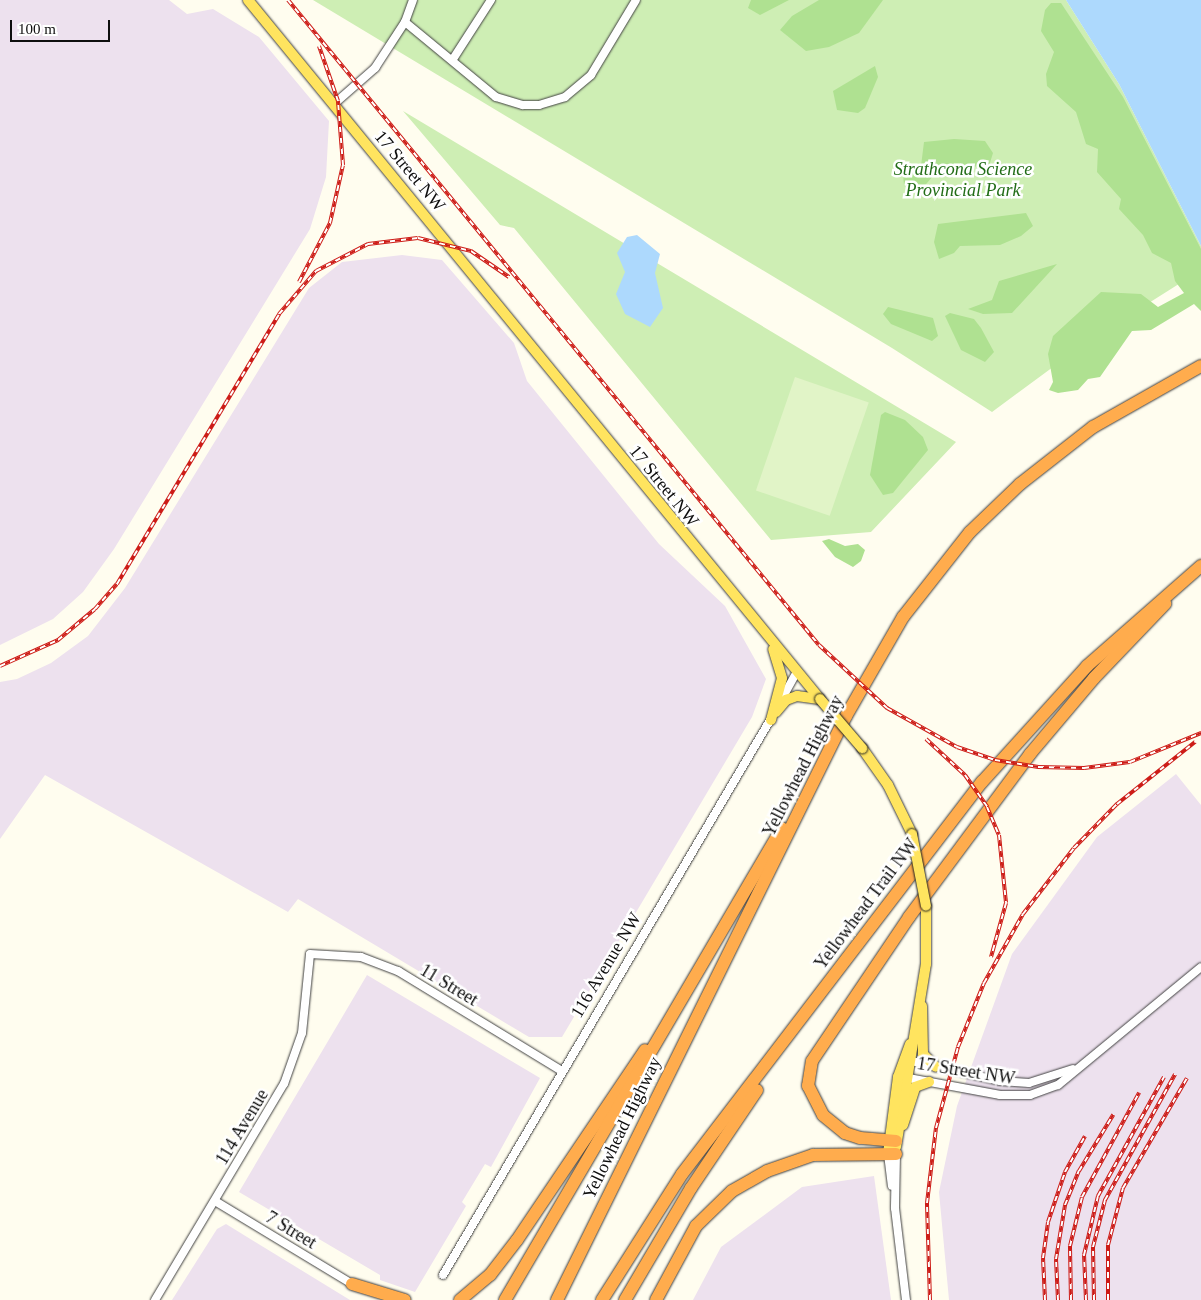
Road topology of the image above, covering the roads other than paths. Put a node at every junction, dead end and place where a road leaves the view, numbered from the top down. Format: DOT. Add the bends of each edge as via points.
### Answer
graph roads {
  1 [pos="248,0"];
  2 [pos="413,0"];
  3 [pos="491,0"];
  4 [pos="636,0"];
  5 [pos="405,22"];
  6 [pos="453,59"];
  7 [pos="334,104"];
  8 [pos="1198,368"];
  9 [pos="1200,567"];
  10 [pos="770,640"];
  11 [pos="797,672"];
  12 [pos="820,699"];
  13 [pos="770,720"];
  14 [pos="835,738"];
  15 [pos="310,954"];
  16 [pos="1201,967"];
  17 [pos="832,977"];
  18 [pos="921,989"];
  19 [pos="686,997"];
  20 [pos="906,1060"];
  21 [pos="936,1067"];
  22 [pos="1080,1067"];
  23 [pos="562,1070"];
  24 [pos="902,1077"];
  25 [pos="929,1082"];
  26 [pos="893,1144"];
  27 [pos="215,1201"];
  28 [pos="443,1275"];
  29 [pos="352,1284"];
  30 [pos="155,1300"];
  31 [pos="378,1300"];
  32 [pos="405,1300"];
  33 [pos="460,1300"];
  34 [pos="505,1300"];
  35 [pos="557,1300"];
  36 [pos="602,1300"];
  37 [pos="625,1300"];
  38 [pos="656,1300"];
  39 [pos="906,1300"];
  1 -- 7 [label="main road, 17 Street NW"];
  2 -- 5 [label="street"];
  3 -- 6 [label="street"];
  4 -- 6 [label="street" via="591,75 553,102 523,106 496,97"];
  5 -- 6 [label="street"];
  5 -- 7 [label="street" via="375,68"];
  7 -- 10 [label="main road, 17 Street NW"];
  8 -- 14 [label="highway, Yellowhead Highway" via="1072,442 970,532 903,617"];
  9 -- 17 [label="highway, Yellowhead Trail NW" via="1112,642 1032,724 965,804"];
  9 -- 26 [label="highway" via="1094,678 1030,754 909,917 812,1061 808,1086 823,1115 845,1133"];
  10 -- 11 [label="main road, 17 Street NW"];
  10 -- 13 [label="main road" via="782,678"];
  11 -- 12 [label="main road, 17 Street NW"];
  11 -- 13 [label="street, 116 Avenue NW"];
  12 -- 13 [label="main road" via="809,696 786,700"];
  12 -- 18 [label="main road, 17 Street NW, bridge" via="862,748 888,785 912,834 926,906 926,964"];
  13 -- 23 [label="street, 116 Avenue NW"];
  14 -- 19 [label="highway"];
  14 -- 35 [label="highway, Yellowhead Highway"];
  15 -- 23 [label="street, 11 Street" via="361,957 398,971"];
  15 -- 27 [label="street, 114 Avenue" via="307,1005 295,1058 272,1108"];
  16 -- 22 [label="street, 17 Street NW"];
  17 -- 36 [label="highway, Yellowhead Trail NW" via="682,1174"];
  17 -- 37 [label="highway" via="691,1188"];
  18 -- 20 [label="main road, 17 Street NW"];
  18 -- 21 [label="main road" via="924,1054"];
  19 -- 33 [label="highway" via="658,1031 518,1240 490,1274"];
  19 -- 34 [label="highway"];
  20 -- 21 [label="street, 17 Street NW"];
  20 -- 24 [label="main road, 17 Street NW"];
  21 -- 22 [label="street, 17 Street NW" via="1000,1081 1029,1083"];
  22 -- 25 [label="street, 17 Street NW" via="1058,1085 1030,1095 1000,1095"];
  23 -- 28 [label="street, 116 Avenue NW"];
  24 -- 25 [label="street, 17 Street NW"];
  24 -- 26 [label="main road, 17 Street NW"];
  25 -- 26 [label="main road" via="915,1087"];
  26 -- 38 [label="highway" via="814,1155 767,1171 732,1191 691,1233"];
  26 -- 39 [label="street" via="895,1200"];
  27 -- 29 [label="street, 7 Street"];
  27 -- 30 [label="street, 114 Avenue"];
  29 -- 31 [label="highway"];
  29 -- 32 [label="highway"];
}
